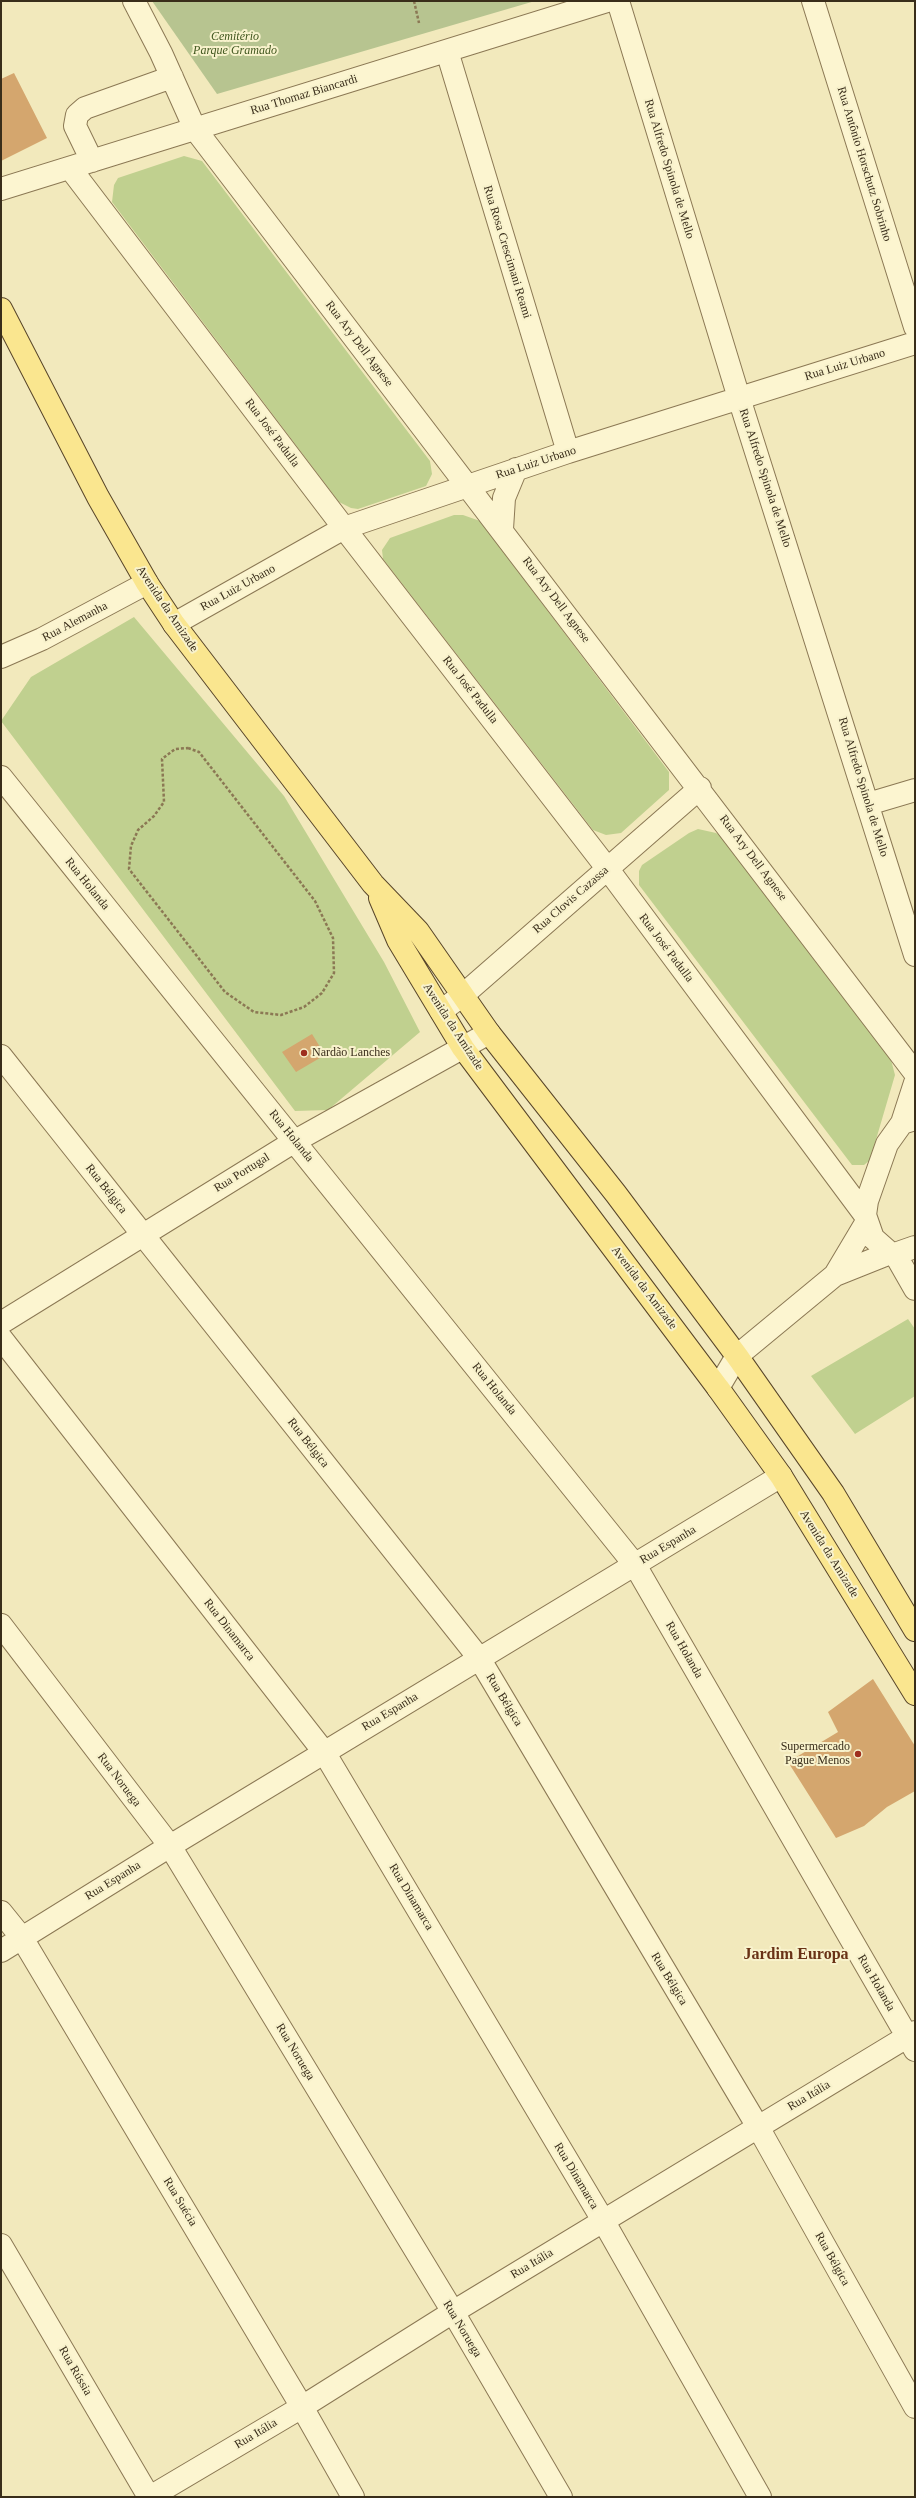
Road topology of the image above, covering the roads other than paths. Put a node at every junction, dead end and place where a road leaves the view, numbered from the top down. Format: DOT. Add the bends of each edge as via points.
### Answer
graph roads {
  1 [pos="134,1"];
  2 [pos="607,1"];
  3 [pos="618,1"];
  4 [pos="813,1"];
  5 [pos="447,51"];
  6 [pos="172,77"];
  7 [pos="195,129"];
  8 [pos="92,161"];
  9 [pos="70,168"];
  10 [pos="1,190"];
  11 [pos="1,309"];
  12 [pos="915,327"];
  13 [pos="915,343"];
  14 [pos="739,398"];
  15 [pos="568,452"];
  16 [pos="516,469"];
  17 [pos="467,486"];
  18 [pos="344,528"];
  19 [pos="502,529"];
  20 [pos="147,583"];
  21 [pos="174,624"];
  22 [pos="1,657"];
  23 [pos="1,777"];
  24 [pos="700,788"];
  25 [pos="915,790"];
  26 [pos="868,804"];
  27 [pos="607,868"];
  28 [pos="373,884"];
  29 [pos="915,955"];
  30 [pos="463,995"];
  31 [pos="441,1011"];
  32 [pos="489,1033"];
  33 [pos="463,1048"];
  34 [pos="1,1056"];
  35 [pos="915,1073"];
  36 [pos="915,1083"];
  37 [pos="909,1121"];
  38 [pos="295,1141"];
  39 [pos="866,1219"];
  40 [pos="142,1234"];
  41 [pos="900,1251"];
  42 [pos="835,1275"];
  43 [pos="915,1289"];
  44 [pos="1,1323"];
  45 [pos="1,1338"];
  46 [pos="737,1356"];
  47 [pos="718,1388"];
  48 [pos="781,1476"];
  49 [pos="833,1493"];
  50 [pos="635,1565"];
  51 [pos="1,1625"];
  52 [pos="915,1630"];
  53 [pos="479,1658"];
  54 [pos="915,1694"];
  55 [pos="324,1752"];
  56 [pos="170,1846"];
  57 [pos="1,1912"];
  58 [pos="22,1938"];
  59 [pos="1,1951"];
  60 [pos="912,2039"];
  61 [pos="758,2127"];
  62 [pos="604,2222"];
  63 [pos="1,2246"];
  64 [pos="453,2312"];
  65 [pos="302,2407"];
  66 [pos="915,2407"];
  67 [pos="149,2497"];
  68 [pos="353,2497"];
  69 [pos="561,2497"];
  70 [pos="760,2497"];
  1 -- 6 [label="street, Rua Ary Dell Agnese"];
  2 -- 5 [label="street, Rua Thomaz Biancardi"];
  3 -- 14 [label="street, Rua Alfredo Spinola de Mello"];
  4 -- 12 [label="street, Rua Antônio Horschutz Sobrinho"];
  5 -- 7 [label="street, Rua Thomaz Biancardi"];
  5 -- 15 [label="street, Rua Rosa Crescimani Reami"];
  6 -- 7 [label="street, Rua Ary Dell Agnese"];
  6 -- 8 [label="street" via="85,108 77,115 75,126"];
  7 -- 8 [label="street, Rua Thomaz Biancardi"];
  7 -- 17 [label="street, Rua Ary Dell Agnese"];
  8 -- 9 [label="street, Rua Thomaz Biancardi"];
  9 -- 10 [label="street, Rua Thomaz Biancardi"];
  9 -- 18 [label="street, Rua José Padulla"];
  11 -- 20 [label="main road, Avenida da Amizade" via="98,498"];
  13 -- 14 [label="street, Rua Luiz Urbano"];
  14 -- 15 [label="street, Rua Luiz Urbano"];
  14 -- 26 [label="street, Rua Alfredo Spinola de Mello"];
  15 -- 16 [label="street, Rua Luiz Urbano"];
  16 -- 17 [label="street, Rua Luiz Urbano"];
  16 -- 19 [label="street" via="504,498"];
  17 -- 18 [label="street, Rua Luiz Urbano"];
  17 -- 19 [label="street, Rua Ary Dell Agnese"];
  18 -- 21 [label="street, Rua Luiz Urbano"];
  18 -- 27 [label="street, Rua José Padulla"];
  19 -- 24 [label="street, Rua Ary Dell Agnese"];
  20 -- 21 [label="main road, Avenida da Amizade"];
  20 -- 22 [label="street, Rua Alemanha" via="42,639"];
  21 -- 28 [label="main road, Avenida da Amizade"];
  23 -- 38 [label="street, Rua Holanda"];
  24 -- 27 [label="street, Rua Clovis Cazassa"];
  24 -- 35 [label="street, Rua Ary Dell Agnese"];
  25 -- 26 [label="street"];
  26 -- 29 [label="street, Rua Alfredo Spinola de Mello"];
  27 -- 30 [label="street, Rua Clovis Cazassa"];
  27 -- 39 [label="street, Rua José Padulla"];
  28 -- 30 [label="main road, Avenida da Amizade" via="418,931"];
  28 -- 31 [label="main road, Avenida da Amizade" via="398,940"];
  30 -- 31 [label="street, Rua Clovis Cazassa"];
  30 -- 32 [label="main road, Avenida da Amizade"];
  31 -- 33 [label="main road, Avenida da Amizade"];
  32 -- 33 [label="street, Rua Portugal"];
  32 -- 46 [label="main road, Avenida da Amizade" via="616,1194"];
  33 -- 38 [label="street, Rua Portugal"];
  33 -- 47 [label="main road, Avenida da Amizade"];
  34 -- 40 [label="street, Rua Bélgica"];
  36 -- 37 [label="street"];
  37 -- 39 [label="street" via="887,1144 867,1200"];
  38 -- 40 [label="street, Rua Portugal"];
  38 -- 50 [label="street, Rua Holanda"];
  39 -- 41 [label="street, Rua José Padulla" via="874,1238"];
  39 -- 42 [label="street"];
  40 -- 44 [label="street, Rua Portugal"];
  40 -- 53 [label="street, Rua Bélgica"];
  41 -- 42 [label="street"];
  41 -- 43 [label="street"];
  42 -- 46 [label="street"];
  45 -- 55 [label="street, Rua Dinamarca"];
  46 -- 47 [label="street"];
  46 -- 49 [label="main road, Avenida da Amizade"];
  47 -- 48 [label="main road, Avenida da Amizade"];
  48 -- 49 [label="main road" via="801,1470"];
  48 -- 50 [label="street, Rua Espanha"];
  48 -- 54 [label="main road, Avenida da Amizade"];
  49 -- 52 [label="main road, Avenida da Amizade"];
  50 -- 53 [label="street, Rua Espanha"];
  50 -- 60 [label="street, Rua Holanda"];
  51 -- 56 [label="street, Rua Noruega"];
  53 -- 55 [label="street, Rua Espanha"];
  53 -- 61 [label="street, Rua Bélgica"];
  55 -- 56 [label="street, Rua Espanha"];
  55 -- 62 [label="street, Rua Dinamarca"];
  56 -- 58 [label="street, Rua Espanha"];
  56 -- 64 [label="street, Rua Noruega"];
  57 -- 58 [label="street, Rua Suécia"];
  58 -- 59 [label="street, Rua Espanha"];
  58 -- 65 [label="street, Rua Suécia"];
  60 -- 61 [label="street, Rua Itália"];
  61 -- 62 [label="street, Rua Itália"];
  61 -- 66 [label="street, Rua Bélgica"];
  62 -- 64 [label="street, Rua Itália"];
  62 -- 70 [label="street, Rua Dinamarca"];
  63 -- 67 [label="street, Rua Rússia"];
  64 -- 65 [label="street, Rua Itália"];
  64 -- 69 [label="street, Rua Noruega"];
  65 -- 67 [label="street, Rua Itália"];
  65 -- 68 [label="street, Rua Suécia"];
}
